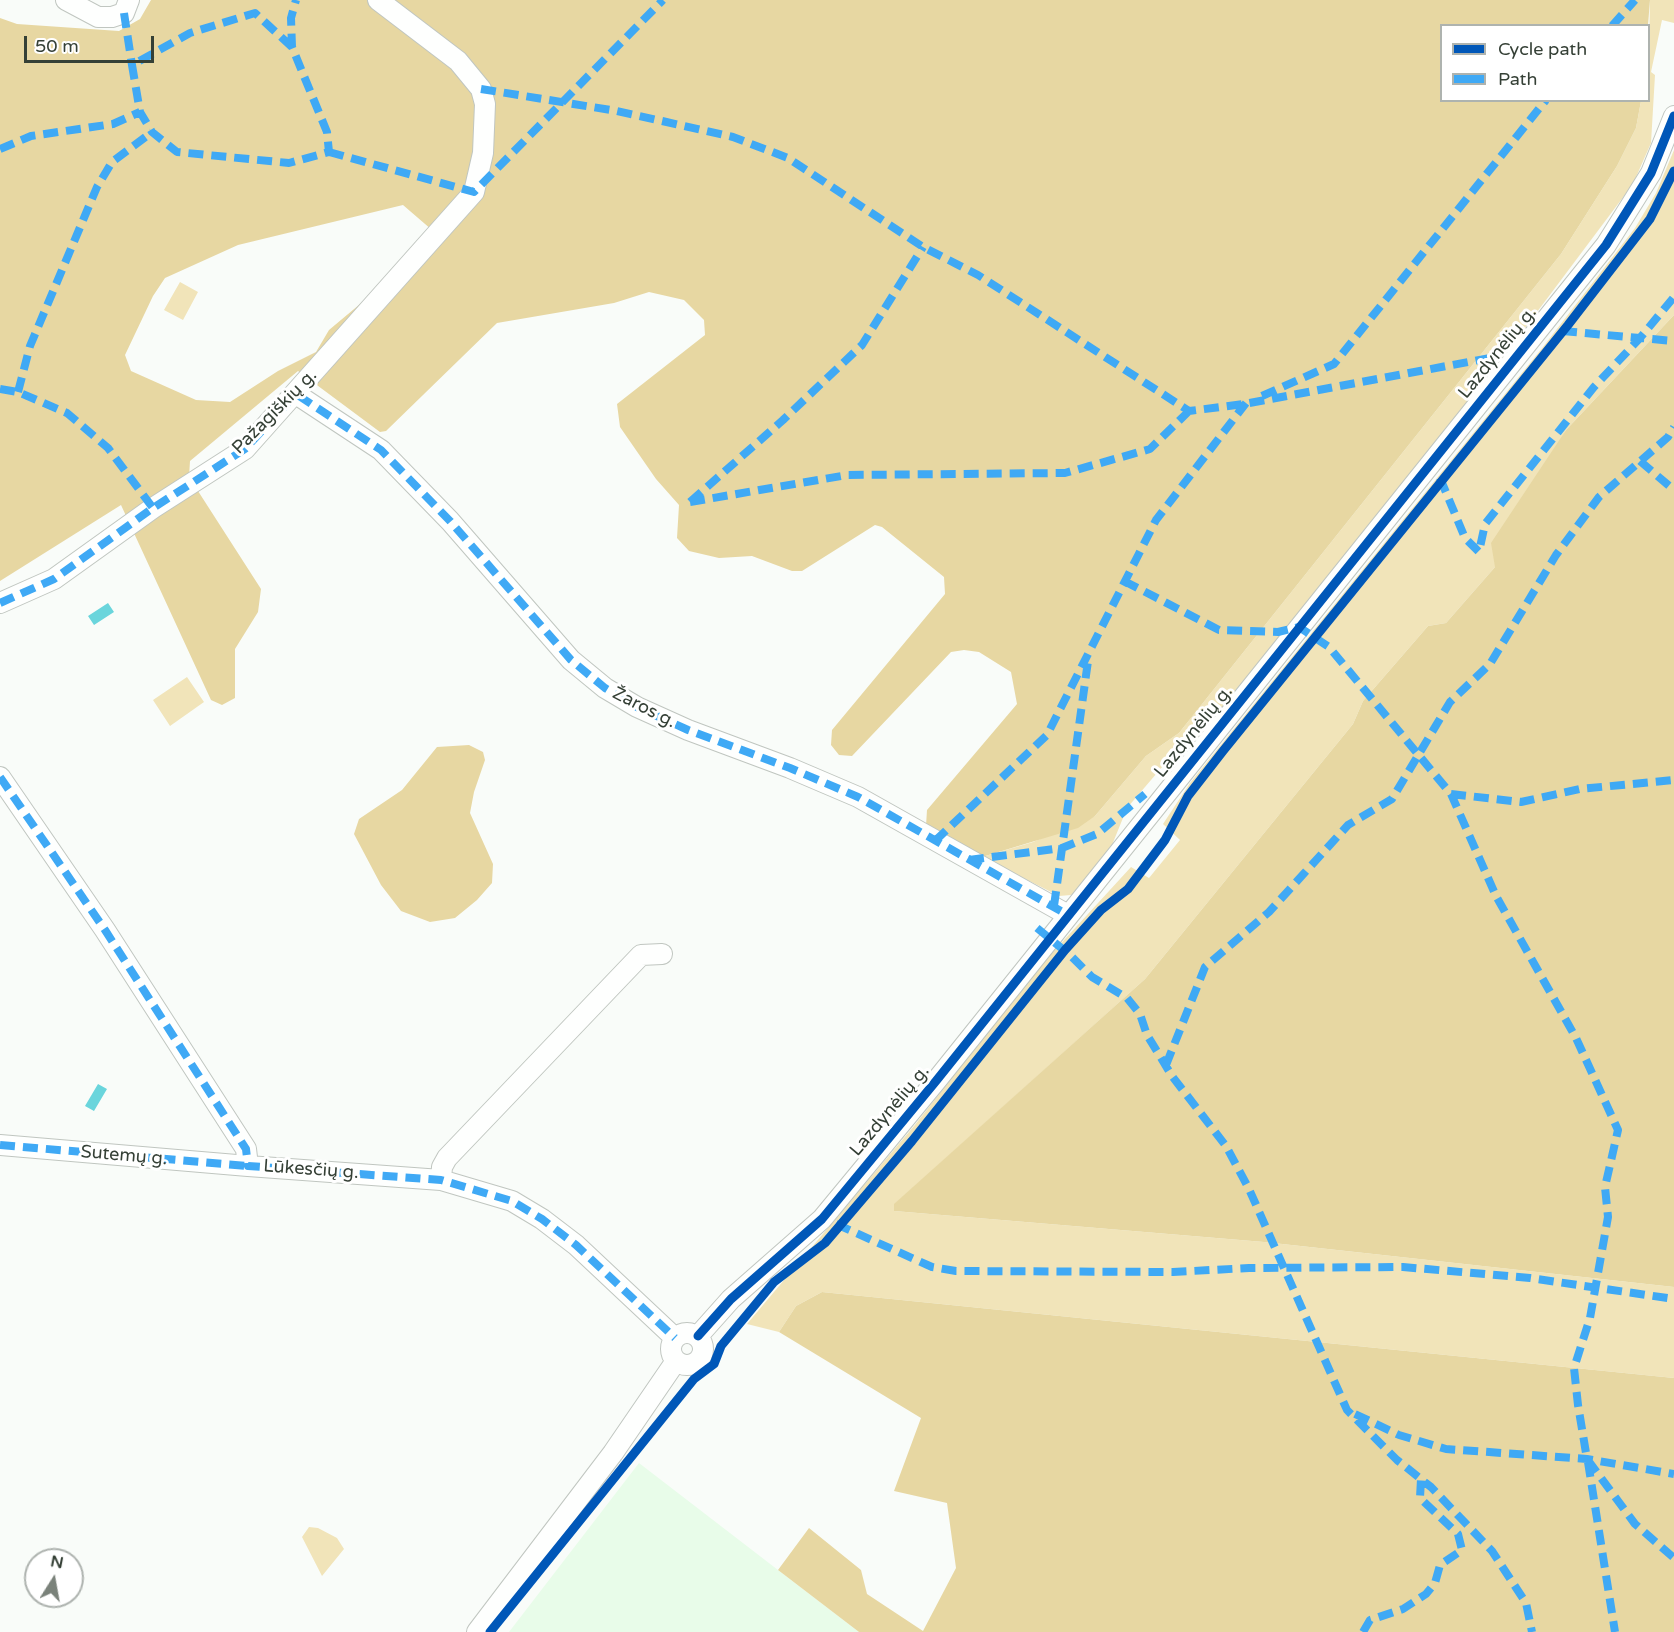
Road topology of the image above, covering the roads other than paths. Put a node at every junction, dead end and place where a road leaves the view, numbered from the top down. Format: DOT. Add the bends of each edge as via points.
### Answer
graph roads {
  1 [pos="66,0"];
  2 [pos="129,0"];
  3 [pos="378,0"];
  4 [pos="1674,116"];
  5 [pos="296,394"];
  6 [pos="0,603"];
  7 [pos="0,777"];
  8 [pos="1068,915"];
  9 [pos="662,954"];
  10 [pos="0,1145"];
  11 [pos="248,1166"];
  12 [pos="441,1180"];
  13 [pos="698,1336"];
  14 [pos="675,1338"];
  15 [pos="676,1361"];
  16 [pos="477,1632"];
  1 -- 2 [label="street" via="98,16 112,18 124,13"];
  3 -- 5 [label="street, Pažagiškių g." via="458,61 481,89 485,104 483,153 474,192"];
  4 -- 8 [label="street, Lazdynėlių g." via="1651,174 1606,244"];
  5 -- 6 [label="street, Pažagiškių g." via="245,448 54,579"];
  5 -- 8 [label="street, Žaros g." via="381,450 450,521 571,660 605,688 688,730 858,797"];
  7 -- 11 [label="street, Lūkesčių g." via="105,930 246,1149"];
  8 -- 13 [label="street, Lazdynėlių g." via="822,1219 731,1299"];
  9 -- 12 [label="street" via="641,955 447,1158"];
  10 -- 11 [label="street, Sutemų g."];
  11 -- 12 [label="street, Lūkesčių g."];
  12 -- 14 [label="street, Lūkesčių g." via="512,1201 542,1219 576,1245"];
  13 -- 14 [label="street" via="690,1333"];
  13 -- 15 [label="street" via="703,1343 702,1358 690,1366"];
  14 -- 15 [label="street" via="671,1346"];
  15 -- 16 [label="street" via="613,1454"];
}
